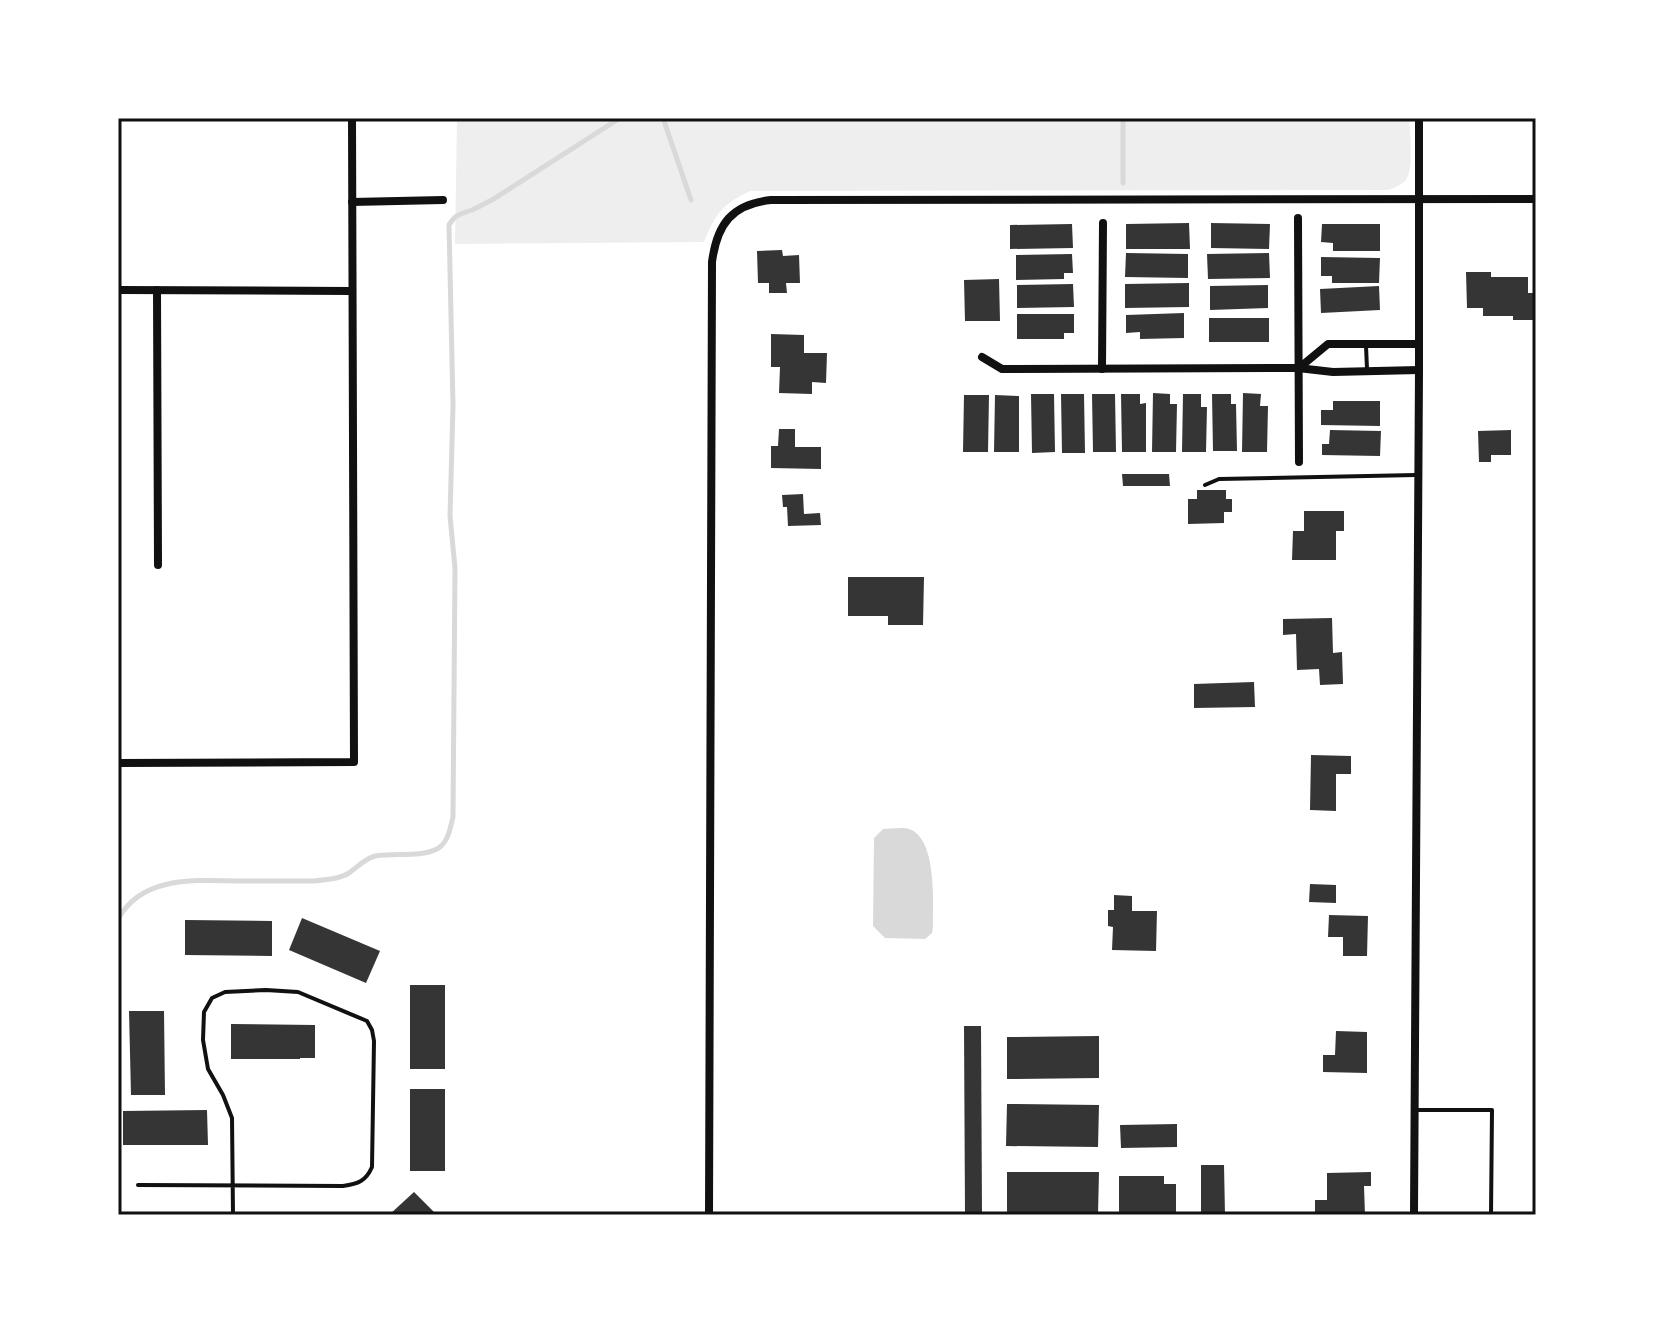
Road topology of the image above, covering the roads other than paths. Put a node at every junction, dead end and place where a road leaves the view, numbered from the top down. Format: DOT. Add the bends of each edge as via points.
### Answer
graph roads {
  1 [pos="352,118"];
  2 [pos="1419,118"];
  3 [pos="1419,199"];
  4 [pos="1536,199"];
  5 [pos="443,200"];
  6 [pos="352,202"];
  7 [pos="1298,218"];
  8 [pos="1103,223"];
  9 [pos="118,290"];
  10 [pos="157,290"];
  11 [pos="352,291"];
  12 [pos="1366,344"];
  13 [pos="1419,344"];
  14 [pos="982,357"];
  15 [pos="1298,368"];
  16 [pos="1102,369"];
  17 [pos="1419,370"];
  18 [pos="1367,371"];
  19 [pos="1299,462"];
  20 [pos="1419,475"];
  21 [pos="1205,485"];
  22 [pos="158,565"];
  23 [pos="118,763"];
  24 [pos="1414,1110"];
  25 [pos="138,1185"];
  26 [pos="233,1185"];
  27 [pos="233,1215"];
  28 [pos="709,1215"];
  29 [pos="1414,1215"];
  30 [pos="1491,1215"];
  1 -- 6 [label="street"];
  2 -- 3 [label="street"];
  3 -- 4 [label="street"];
  3 -- 13 [label="street"];
  3 -- 28 [label="street" via="771,200 746,204 729,219 716,241 712,262"];
  5 -- 6 [label="street"];
  6 -- 11 [label="street"];
  7 -- 15 [label="street"];
  8 -- 16 [label="street"];
  9 -- 10 [label="street"];
  10 -- 11 [label="street"];
  10 -- 22 [label="street"];
  11 -- 23 [label="street" via="354,762"];
  12 -- 13 [label="street"];
  12 -- 15 [label="street" via="1328,344"];
  12 -- 18 [label="lane"];
  13 -- 17 [label="street"];
  14 -- 16 [label="street" via="1002,369"];
  15 -- 16 [label="street"];
  15 -- 18 [label="street"];
  15 -- 19 [label="street"];
  17 -- 18 [label="street"];
  17 -- 20 [label="street"];
  20 -- 21 [label="lane" via="1219,479"];
  20 -- 24 [label="street"];
  24 -- 29 [label="street"];
  24 -- 30 [label="lane" via="1492,1110"];
  25 -- 26 [label="lane"];
  26 -- 26 [label="lane" via="232,1118 208,1069 203,1040 204,1012 212,998 225,992 298,992 367,1021 374,1041 368,1175 358,1184 343,1186"];
  26 -- 27 [label="lane"];
}
